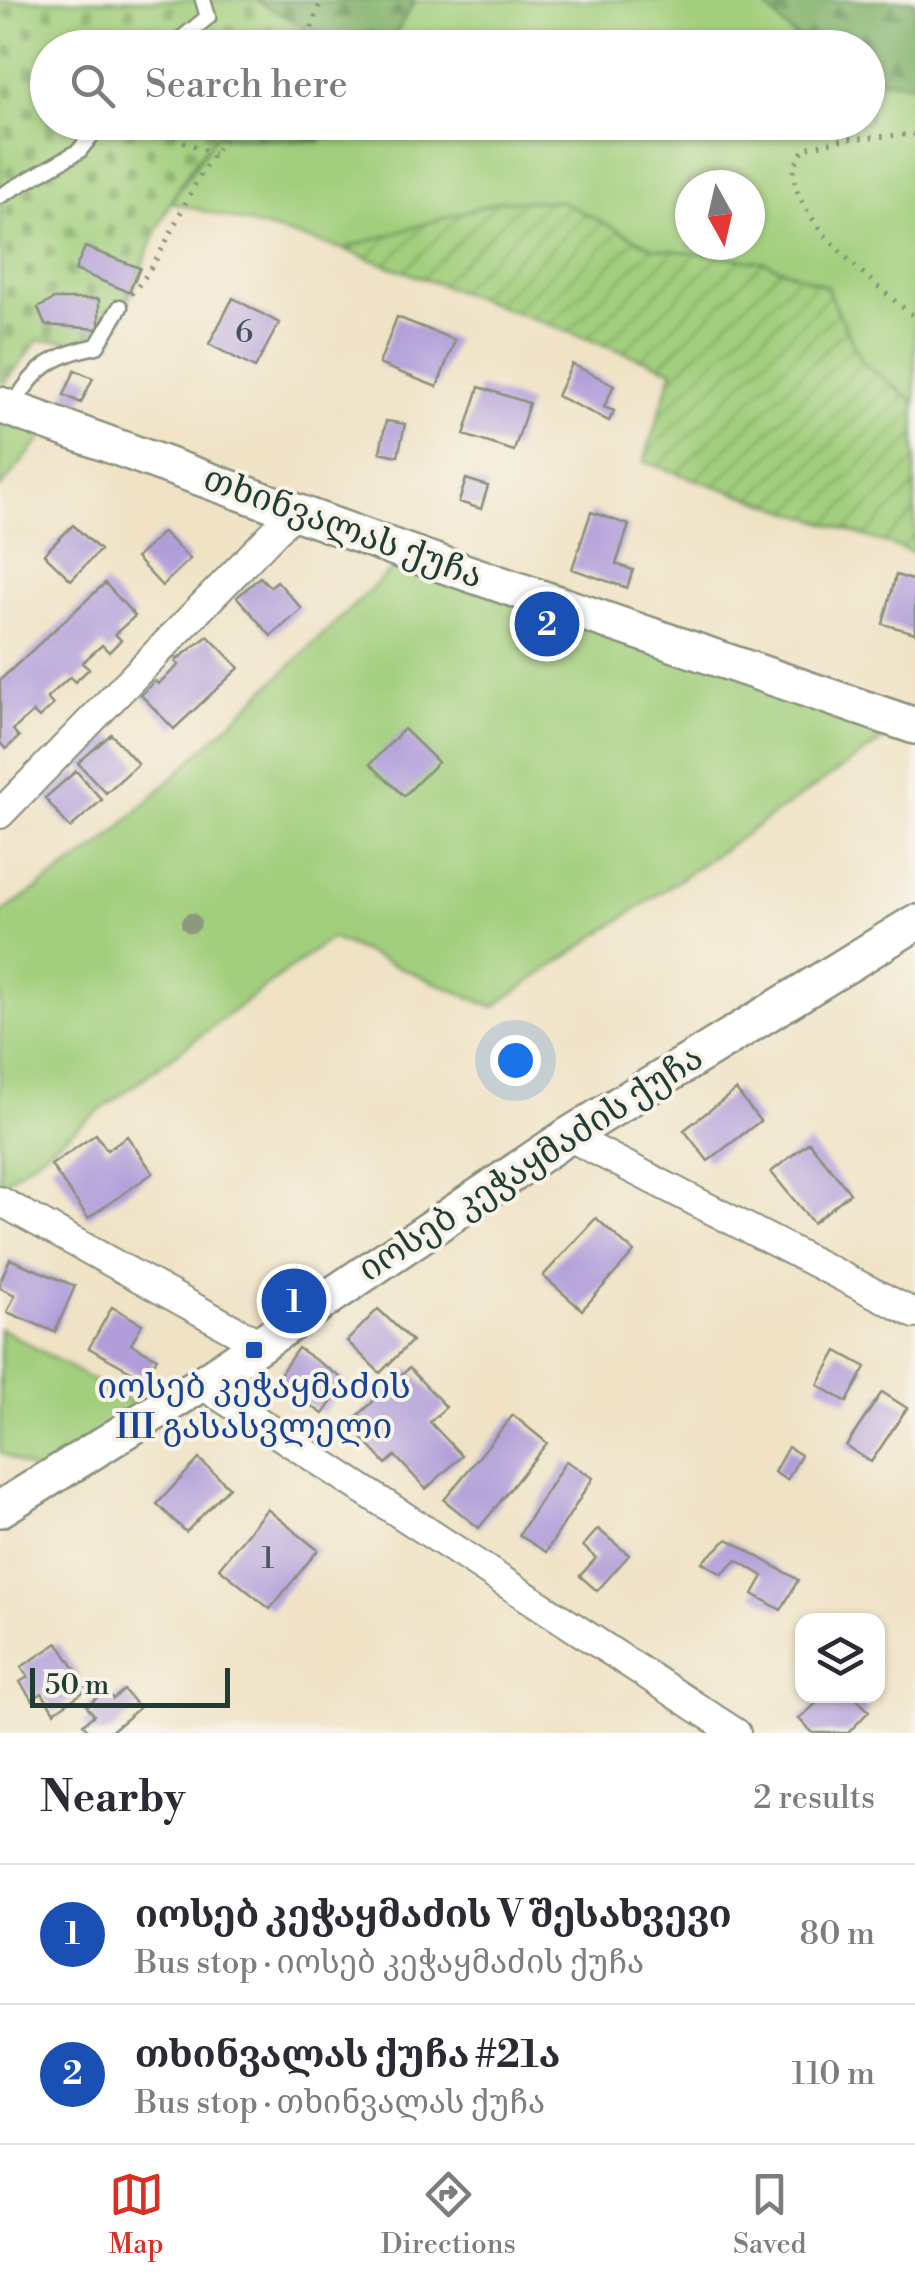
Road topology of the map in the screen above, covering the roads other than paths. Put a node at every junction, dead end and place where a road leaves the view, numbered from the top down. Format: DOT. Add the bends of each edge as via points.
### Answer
graph roads {
  1 [pos="203,0"];
  2 [pos="192,30"];
  3 [pos="88,140"];
  4 [pos="0,196"];
  5 [pos="120,307"];
  6 [pos="6,407"];
  7 [pos="295,512"];
  8 [pos="915,726"];
  9 [pos="0,814"];
  10 [pos="915,923"];
  11 [pos="568,1136"];
  12 [pos="0,1202"];
  13 [pos="915,1314"];
  14 [pos="260,1344"];
  15 [pos="202,1384"];
  16 [pos="0,1509"];
  17 [pos="736,1733"];
  1 -- 2 [label="lane" via="208,17"];
  3 -- 4 [label="lane"];
  5 -- 6 [label="lane" via="96,346 47,360"];
  6 -- 7 [label="street, თხინვალას ქუჩა"];
  7 -- 8 [label="street, თხინვალას ქუჩა"];
  7 -- 9 [label="street"];
  10 -- 11 [label="street, იოსებ კეჭაყმაძის ქუჩა"];
  11 -- 13 [label="street"];
  11 -- 14 [label="street, იოსებ კეჭაყმაძის ქუჩა"];
  12 -- 14 [label="street"];
  14 -- 15 [label="street, იოსებ კეჭაყმაძის ქუჩა"];
  15 -- 16 [label="street, იოსებ კეჭაყმაძის ქუჩა"];
  15 -- 17 [label="street"];
}
